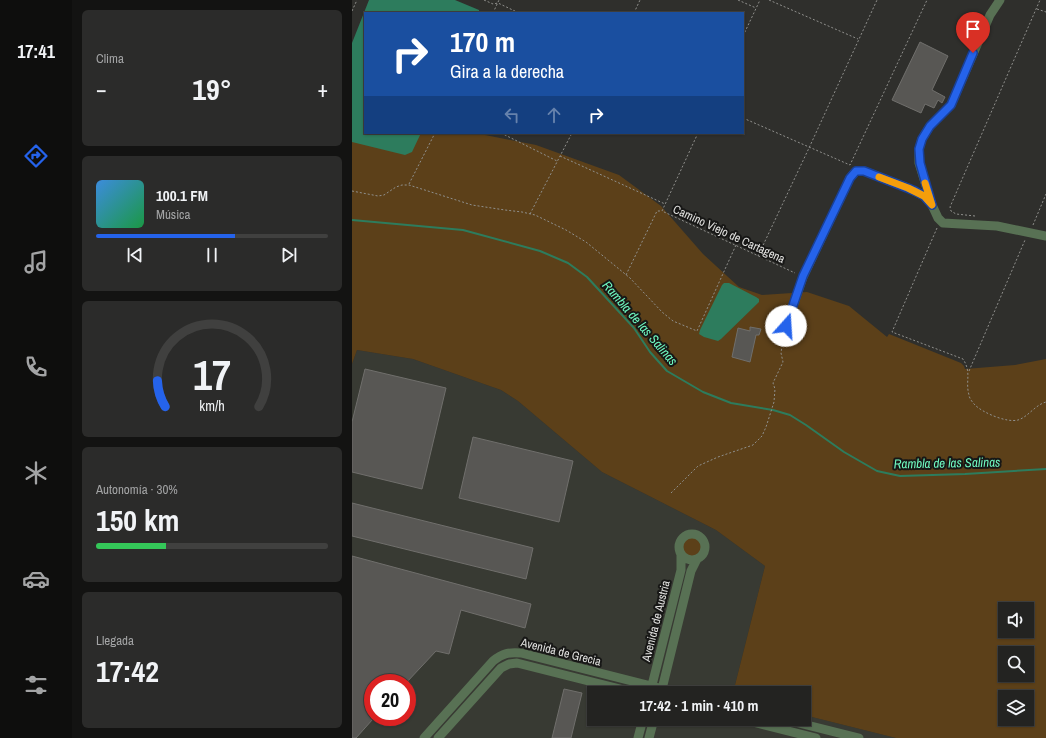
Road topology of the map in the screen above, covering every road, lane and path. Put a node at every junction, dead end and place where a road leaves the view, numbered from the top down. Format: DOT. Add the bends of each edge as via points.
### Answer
graph roads {
  1 [pos="357,0"];
  2 [pos="484,0"];
  3 [pos="499,0"];
  4 [pos="640,0"];
  5 [pos="738,0"];
  6 [pos="760,0"];
  7 [pos="770,0"];
  8 [pos="877,0"];
  9 [pos="926,0"];
  10 [pos="1000,0"];
  11 [pos="1040,0"];
  12 [pos="498,3"];
  13 [pos="756,8"];
  14 [pos="1037,9"];
  15 [pos="352,11"];
  16 [pos="494,12"];
  17 [pos="517,12"];
  18 [pos="634,12"];
  19 [pos="1046,12"];
  20 [pos="744,34"];
  21 [pos="858,40"];
  22 [pos="744,118"];
  23 [pos="434,134"];
  24 [pos="503,134"];
  25 [pos="571,134"];
  26 [pos="698,134"];
  27 [pos="809,148"];
  28 [pos="560,156"];
  29 [pos="557,161"];
  30 [pos="409,185"];
  31 [pos="352,191"];
  32 [pos="1046,194"];
  33 [pos="665,204"];
  34 [pos="932,205"];
  35 [pos="662,211"];
  36 [pos="530,214"];
  37 [pos="977,216"];
  38 [pos="1032,228"];
  39 [pos="936,230"];
  40 [pos="1046,236"];
  41 [pos="1025,240"];
  42 [pos="736,246"];
  43 [pos="758,256"];
  44 [pos="626,275"];
  45 [pos="803,276"];
  46 [pos="786,326"];
  47 [pos="968,372"];
  48 [pos="1046,402"];
  49 [pos="670,493"];
  50 [pos="681,555"];
  51 [pos="697,559"];
  52 [pos="608,686"];
  53 [pos="637,686"];
  54 [pos="652,686"];
  55 [pos="662,686"];
  56 [pos="641,726"];
  57 [pos="652,726"];
  58 [pos="769,726"];
  59 [pos="811,726"];
  60 [pos="424,738"];
  61 [pos="438,738"];
  62 [pos="638,738"];
  63 [pos="649,738"];
  64 [pos="816,738"];
  65 [pos="859,738"];
  1 -- 15 [label="path"];
  2 -- 12 [label="path" via="493,4"];
  3 -- 12 [label="path"];
  4 -- 18 [label="path"];
  5 -- 13 [label="path"];
  6 -- 13 [label="path"];
  7 -- 21 [label="path"];
  8 -- 21 [label="path"];
  9 -- 27 [label="path" via="850,165"];
  10 -- 34 [label="street" via="990,15 951,105 930,126 922,139 919,149 920,163"];
  11 -- 14 [label="path"];
  12 -- 16 [label="path"];
  12 -- 17 [label="path"];
  13 -- 20 [label="path"];
  14 -- 19 [label="path"];
  14 -- 37 [label="path" via="950,207 956,214"];
  21 -- 27 [label="path"];
  22 -- 27 [label="path"];
  23 -- 30 [label="path"];
  24 -- 29 [label="path"];
  25 -- 28 [label="path"];
  26 -- 33 [label="path, Camino Viejo de Cartagena"];
  27 -- 43 [label="path"];
  28 -- 29 [label="path"];
  28 -- 33 [label="path"];
  29 -- 36 [label="path"];
  30 -- 31 [label="path" via="396,187 378,196"];
  30 -- 36 [label="path" via="472,205"];
  32 -- 38 [label="path"];
  33 -- 35 [label="path, Camino Viejo de Cartagena"];
  34 -- 40 [label="street" via="943,223 997,226"];
  34 -- 45 [label="street" via="924,196 908,188 864,171 856,171 850,178"];
  35 -- 42 [label="path, Camino Viejo de Cartagena"];
  35 -- 44 [label="path" via="658,211"];
  36 -- 44 [label="path" via="586,242"];
  39 -- 47 [label="path" via="892,332 963,359"];
  41 -- 47 [label="path"];
  42 -- 43 [label="path, Camino Viejo de Cartagena"];
  42 -- 44 [label="path" via="697,331 673,321"];
  43 -- 45 [label="path, Camino Viejo de Cartagena"];
  45 -- 46 [label="street"];
  46 -- 49 [label="path" via="781,353 783,362 774,382 774,402 762,436 754,445 698,466"];
  47 -- 48 [label="path" via="969,396 975,405 995,416 1006,420 1019,419"];
  50 -- 51 [label="street" via="688,560"];
  50 -- 51 [label="street" via="678,547 682,539 689,534 697,535 704,541 705,549"];
  50 -- 54 [label="street, Avenida de Austria" via="681,570"];
  51 -- 55 [label="street, Avenida de Austria" via="691,571"];
  52 -- 61 [label="street, Avenida de Grecia" via="517,663 509,664 501,668"];
  53 -- 60 [label="street, Avenida de Grecia" via="512,652 493,661"];
  56 -- 62 [label="street"];
  57 -- 63 [label="street"];
  58 -- 64 [label="street"];
  59 -- 65 [label="street"];
}
